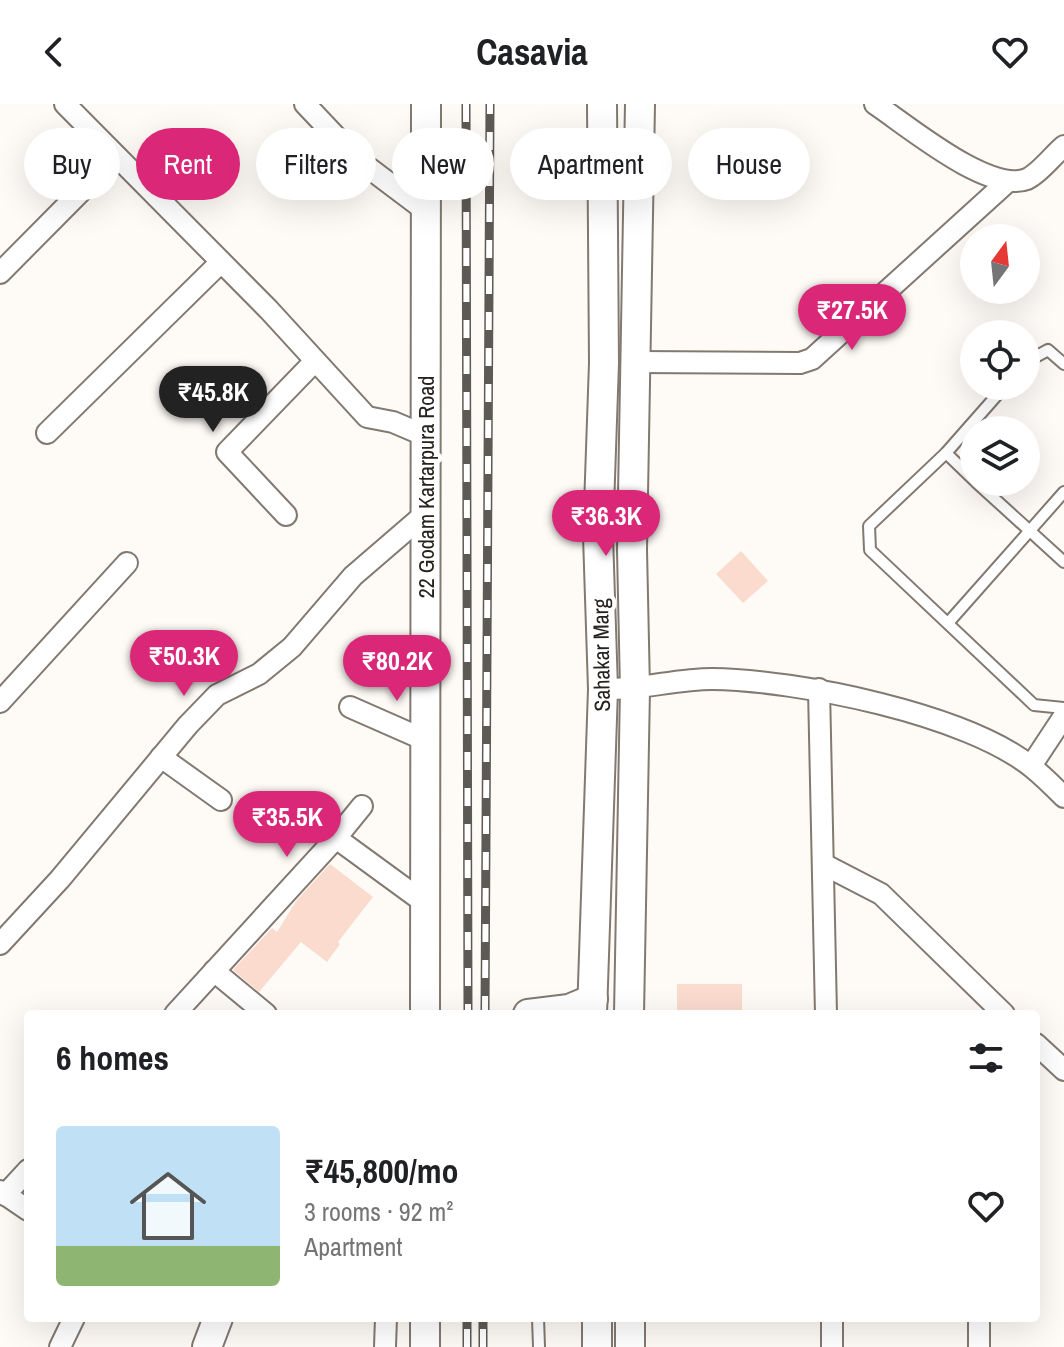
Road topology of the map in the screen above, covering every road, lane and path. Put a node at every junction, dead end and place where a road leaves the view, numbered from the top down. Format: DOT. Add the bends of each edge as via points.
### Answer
graph roads {
  1 [pos="65,104"];
  2 [pos="305,104"];
  3 [pos="426,104"];
  4 [pos="602,104"];
  5 [pos="640,104"];
  6 [pos="875,104"];
  7 [pos="89,128"];
  8 [pos="1064,146"];
  9 [pos="120,160"];
  10 [pos="1006,183"];
  11 [pos="72,200"];
  12 [pos="426,211"];
  13 [pos="221,262"];
  14 [pos="0,273"];
  15 [pos="1040,354"];
  16 [pos="315,361"];
  17 [pos="636,362"];
  18 [pos="1064,364"];
  19 [pos="993,400"];
  20 [pos="47,433"];
  21 [pos="426,436"];
  22 [pos="946,453"];
  23 [pos="960,467"];
  24 [pos="1064,492"];
  25 [pos="991,496"];
  26 [pos="425,514"];
  27 [pos="286,515"];
  28 [pos="1029,532"];
  29 [pos="1064,562"];
  30 [pos="127,563"];
  31 [pos="948,623"];
  32 [pos="603,689"];
  33 [pos="635,689"];
  34 [pos="819,689"];
  35 [pos="1,700"];
  36 [pos="350,707"];
  37 [pos="1064,708"];
  38 [pos="1064,716"];
  39 [pos="425,740"];
  40 [pos="161,757"];
  41 [pos="1031,766"];
  42 [pos="1064,797"];
  43 [pos="221,800"];
  44 [pos="362,806"];
  45 [pos="336,838"];
  46 [pos="823,864"];
  47 [pos="425,903"];
  48 [pos="0,944"];
  49 [pos="214,971"];
  50 [pos="980,992"];
  51 [pos="593,1006"];
  52 [pos="179,1010"];
  53 [pos="261,1010"];
  54 [pos="425,1010"];
  55 [pos="561,1010"];
  56 [pos="629,1010"];
  57 [pos="826,1010"];
  58 [pos="980,1010"];
  59 [pos="1000,1010"];
  60 [pos="1040,1048"];
  61 [pos="1064,1070"];
  62 [pos="24,1174"];
  63 [pos="2,1193"];
  64 [pos="24,1207"];
  65 [pos="72,1322"];
  66 [pos="216,1322"];
  67 [pos="386,1322"];
  68 [pos="425,1322"];
  69 [pos="538,1322"];
  70 [pos="597,1322"];
  71 [pos="630,1322"];
  72 [pos="832,1322"];
  73 [pos="979,1322"];
  74 [pos="60,1347"];
  75 [pos="207,1347"];
  76 [pos="385,1347"];
  77 [pos="425,1347"];
  78 [pos="539,1347"];
  79 [pos="597,1347"];
  80 [pos="630,1347"];
  81 [pos="832,1347"];
  82 [pos="979,1347"];
  1 -- 7 [label="street"];
  2 -- 12 [label="street" via="357,159"];
  3 -- 12 [label="street, 22 Godam Kartarpura Road"];
  4 -- 32 [label="street, Sahakar Marg" via="604,363 598,536"];
  5 -- 17 [label="street, Sahakar Marg"];
  6 -- 10 [label="street" via="973,169"];
  8 -- 10 [label="street" via="1029,178"];
  9 -- 13 [label="street"];
  10 -- 17 [label="street" via="812,359"];
  11 -- 14 [label="street"];
  12 -- 21 [label="street, 22 Godam Kartarpura Road"];
  13 -- 16 [label="street"];
  13 -- 20 [label="street"];
  15 -- 18 [label="lane" via="1048,350"];
  16 -- 21 [label="street" via="367,417"];
  16 -- 27 [label="street" via="227,452"];
  17 -- 33 [label="street, Sahakar Marg"];
  19 -- 22 [label="lane"];
  21 -- 26 [label="street, 22 Godam Kartarpura Road"];
  22 -- 23 [label="lane"];
  22 -- 31 [label="lane" via="869,526 870,550"];
  24 -- 28 [label="lane"];
  25 -- 28 [label="lane"];
  26 -- 39 [label="street, 22 Godam Kartarpura Road"];
  26 -- 40 [label="street" via="353,576 292,647 259,674 217,695"];
  28 -- 29 [label="lane"];
  28 -- 31 [label="lane"];
  30 -- 35 [label="street"];
  31 -- 37 [label="lane" via="1034,705"];
  32 -- 33 [label="street"];
  32 -- 51 [label="street, Sahakar Marg"];
  33 -- 34 [label="street" via="711,679"];
  33 -- 56 [label="street, Sahakar Marg"];
  34 -- 41 [label="street" via="974,735"];
  34 -- 46 [label="street"];
  36 -- 39 [label="street"];
  38 -- 41 [label="street"];
  39 -- 47 [label="street, 22 Godam Kartarpura Road"];
  40 -- 43 [label="street"];
  40 -- 48 [label="street"];
  41 -- 42 [label="street"];
  44 -- 45 [label="street"];
  45 -- 47 [label="street"];
  45 -- 49 [label="street"];
  46 -- 50 [label="street" via="881,894"];
  46 -- 57 [label="street"];
  47 -- 54 [label="street, 22 Godam Kartarpura Road"];
  49 -- 52 [label="street"];
  49 -- 53 [label="street"];
  50 -- 58 [label="street"];
  50 -- 59 [label="street"];
  51 -- 55 [label="street"];
  60 -- 61 [label="street"];
  62 -- 63 [label="street"];
  63 -- 64 [label="street"];
  65 -- 74 [label="street"];
  66 -- 75 [label="street"];
  67 -- 76 [label="street"];
  68 -- 77 [label="street"];
  69 -- 78 [label="lane"];
  70 -- 79 [label="street"];
  71 -- 80 [label="street"];
  72 -- 81 [label="street"];
  73 -- 82 [label="street"];
}
